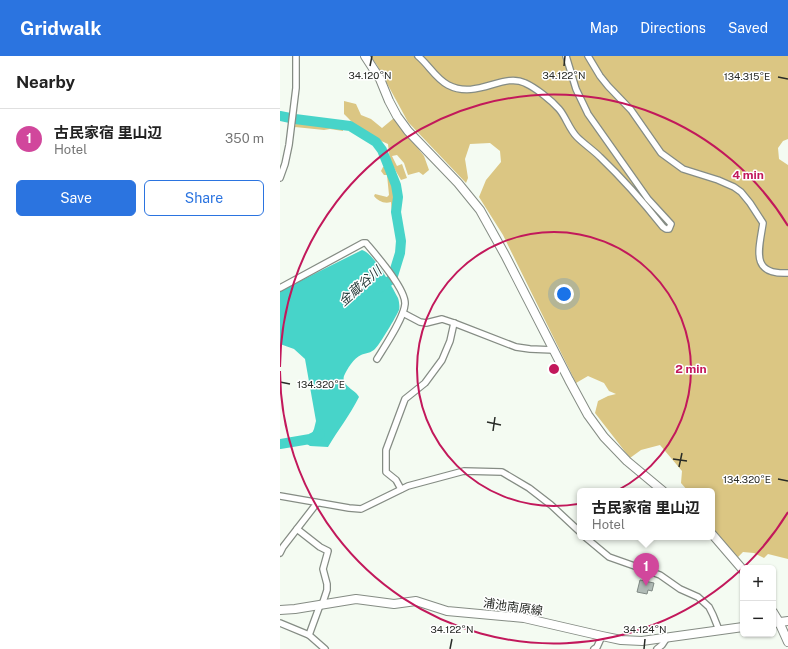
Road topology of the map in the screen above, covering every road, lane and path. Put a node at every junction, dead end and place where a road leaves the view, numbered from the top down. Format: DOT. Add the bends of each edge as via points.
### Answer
graph roads {
  1 [pos="296,56"];
  2 [pos="366,56"];
  3 [pos="418,56"];
  4 [pos="566,56"];
  5 [pos="588,56"];
  6 [pos="280,178"];
  7 [pos="788,274"];
  8 [pos="280,288"];
  9 [pos="404,313"];
  10 [pos="454,323"];
  11 [pos="554,350"];
  12 [pos="377,359"];
  13 [pos="659,488"];
  14 [pos="401,489"];
  15 [pos="280,496"];
  16 [pos="317,503"];
  17 [pos="297,529"];
  18 [pos="577,529"];
  19 [pos="715,537"];
  20 [pos="588,540"];
  21 [pos="280,553"];
  22 [pos="740,567"];
  23 [pos="321,605"];
  24 [pos="280,610"];
  25 [pos="788,621"];
  26 [pos="776,622"];
  27 [pos="280,623"];
  28 [pos="740,627"];
  29 [pos="719,630"];
  30 [pos="309,635"];
  31 [pos="602,636"];
  32 [pos="666,639"];
  33 [pos="788,642"];
  34 [pos="317,643"];
  35 [pos="315,649"];
  36 [pos="325,649"];
  37 [pos="594,649"];
  38 [pos="657,649"];
  1 -- 6 [label="street" via="296,88 288,155"];
  2 -- 11 [label="street" via="397,116 408,131 480,210"];
  3 -- 4 [label="street" via="441,80 459,89 475,90 511,80 524,82 535,88 559,109 576,136 600,157 663,227 669,229 671,224 648,199 588,114 576,89"];
  5 -- 7 [label="street" via="600,76 631,110 661,153 683,169 718,180 741,192 763,223 759,250 760,260 765,269 772,273"];
  8 -- 9 [label="street" via="366,243 404,294"];
  9 -- 10 [label="street" via="420,322 442,319"];
  9 -- 12 [label="street"];
  10 -- 11 [label="street" via="516,347"];
  10 -- 14 [label="street" via="442,360 425,383 405,399 386,450 386,472 396,480"];
  11 -- 13 [label="street" via="588,415 604,437 627,461"];
  14 -- 16 [label="street" via="361,509"];
  14 -- 18 [label="street" via="464,471 502,472 523,484"];
  15 -- 16 [label="street"];
  16 -- 17 [label="street"];
  17 -- 21 [label="street"];
  17 -- 23 [label="street" via="328,551 323,569 327,590"];
  19 -- 22 [label="street"];
  20 -- 29 [label="street" via="609,558 660,575 698,598 709,607"];
  23 -- 24 [label="street, 浦池南原線"];
  23 -- 30 [label="street"];
  23 -- 31 [label="street, 浦池南原線" via="356,599 394,604 416,602 447,611 524,618"];
  25 -- 26 [label="street"];
  26 -- 33 [label="street"];
  27 -- 30 [label="street"];
  28 -- 29 [label="street, 浦池南原線"];
  29 -- 32 [label="street, 浦池南原線"];
  30 -- 34 [label="street"];
  31 -- 32 [label="street, 浦池南原線" via="642,641"];
  31 -- 37 [label="street" via="597,648"];
  32 -- 38 [label="street"];
  34 -- 35 [label="street"];
  34 -- 36 [label="street"];
}
